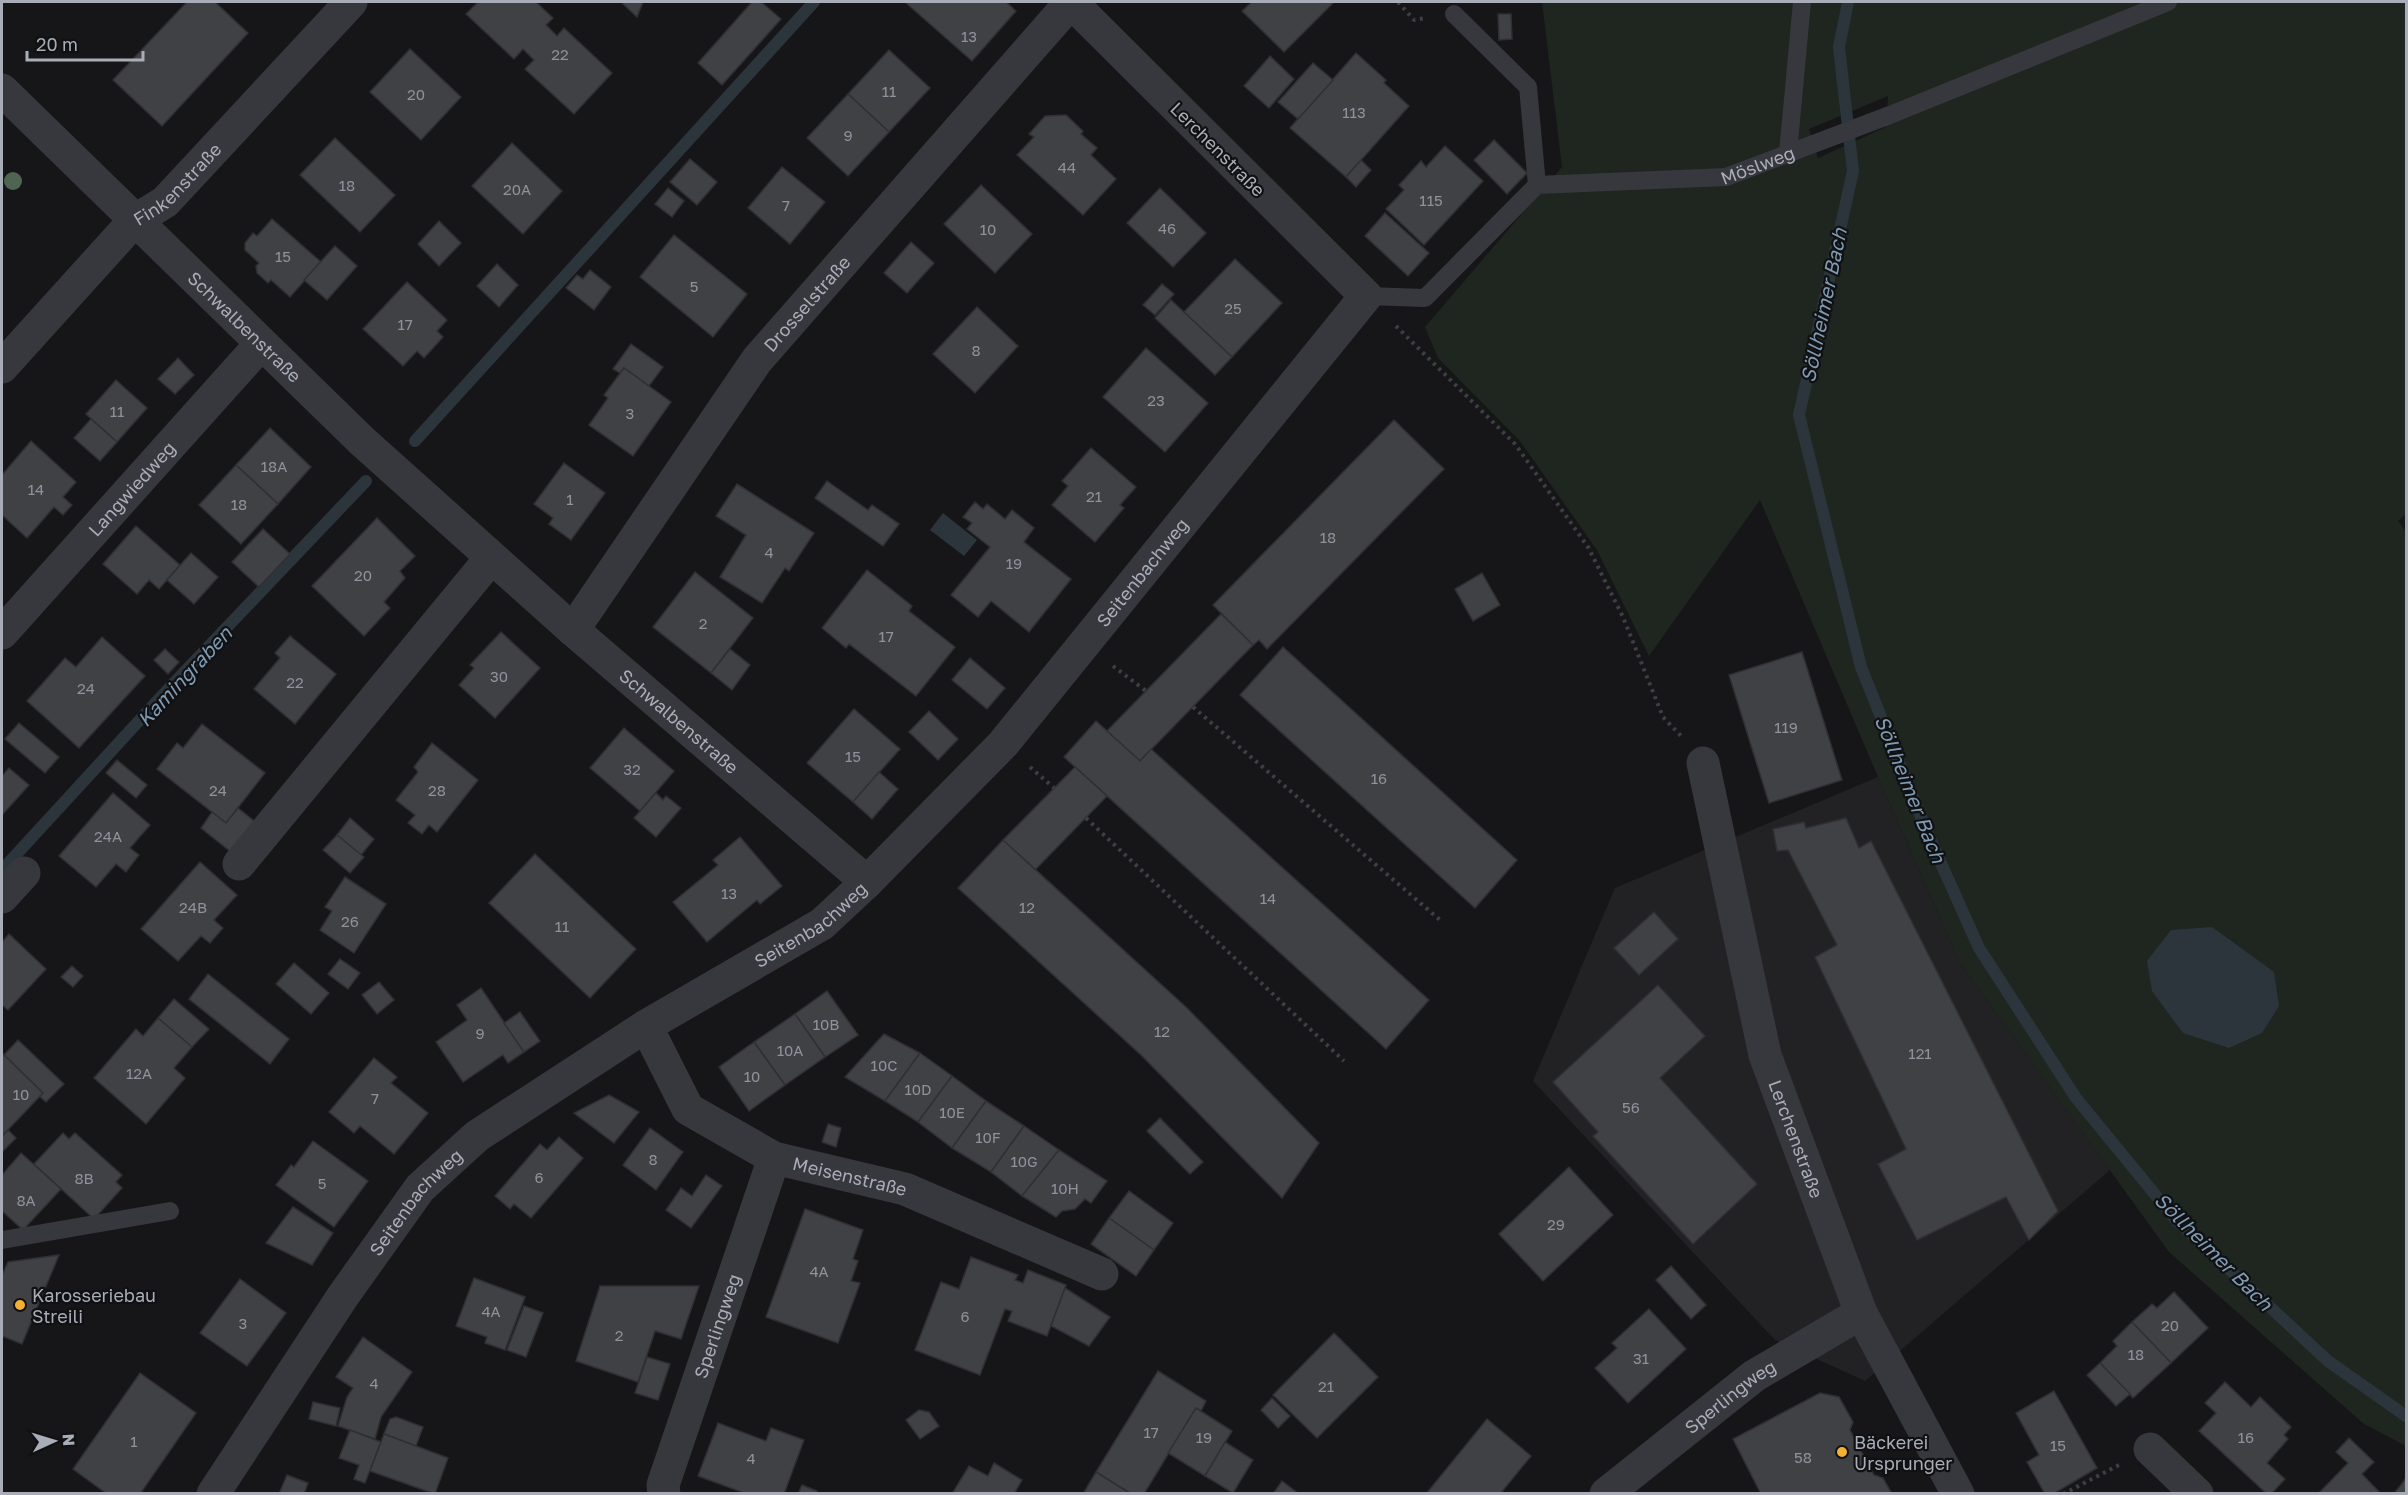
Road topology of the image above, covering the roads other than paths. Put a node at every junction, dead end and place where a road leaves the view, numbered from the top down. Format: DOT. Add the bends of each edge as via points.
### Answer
graph roads {
  1 [pos="351,2"];
  2 [pos="1071,2"];
  3 [pos="1802,2"];
  4 [pos="2168,2"];
  5 [pos="1454,14"];
  6 [pos="2,90"];
  7 [pos="1788,153"];
  8 [pos="1537,185"];
  9 [pos="134,220"];
  10 [pos="1366,296"];
  11 [pos="261,344"];
  12 [pos="2,367"];
  13 [pos="491,558"];
  14 [pos="573,630"];
  15 [pos="2,633"];
  16 [pos="1703,763"];
  17 [pos="239,864"];
  18 [pos="24,873"];
  19 [pos="867,882"];
  20 [pos="2,897"];
  21 [pos="646,1026"];
  22 [pos="774,1158"];
  23 [pos="170,1211"];
  24 [pos="2,1240"];
  25 [pos="1102,1274"];
  26 [pos="1861,1313"];
  27 [pos="2150,1449"];
  28 [pos="213,1494"];
  29 [pos="664,1494"];
  30 [pos="1606,1494"];
  31 [pos="1958,1494"];
  32 [pos="2198,1494"];
  1 -- 9 [label="street, Finkenstraße" via="165,202"];
  2 -- 10 [label="street, Lerchenstraße"];
  2 -- 14 [label="street, Drosselstraße" via="757,360"];
  3 -- 7 [label="lane"];
  4 -- 7 [label="lane, Möslweg"];
  5 -- 8 [label="lane" via="1528,87"];
  6 -- 9 [label="street, Schwalbenstraße"];
  7 -- 8 [label="lane, Möslweg" via="1725,177"];
  8 -- 10 [label="lane" via="1425,298"];
  9 -- 11 [label="street, Schwalbenstraße"];
  9 -- 12 [label="street, Finkenstraße"];
  10 -- 19 [label="street, Seitenbachweg" via="1003,744"];
  11 -- 13 [label="street, Schwalbenstraße"];
  11 -- 15 [label="street, Langwiedweg"];
  13 -- 14 [label="street, Schwalbenstraße"];
  13 -- 17 [label="street"];
  14 -- 19 [label="street, Schwalbenstraße"];
  16 -- 26 [label="street, Lerchenstraße" via="1765,1055"];
  18 -- 20 [label="street"];
  19 -- 21 [label="street, Seitenbachweg" via="822,924"];
  21 -- 22 [label="street, Meisenstraße" via="688,1109"];
  21 -- 28 [label="street, Seitenbachweg" via="477,1136 420,1188 337,1305"];
  22 -- 25 [label="street, Meisenstraße" via="905,1189"];
  22 -- 29 [label="street, Sperlingweg" via="666,1474"];
  23 -- 24 [label="lane"];
  26 -- 30 [label="street, Sperlingweg" via="1754,1376"];
  26 -- 31 [label="street, Lerchenstraße"];
  27 -- 32 [label="street"];
}
